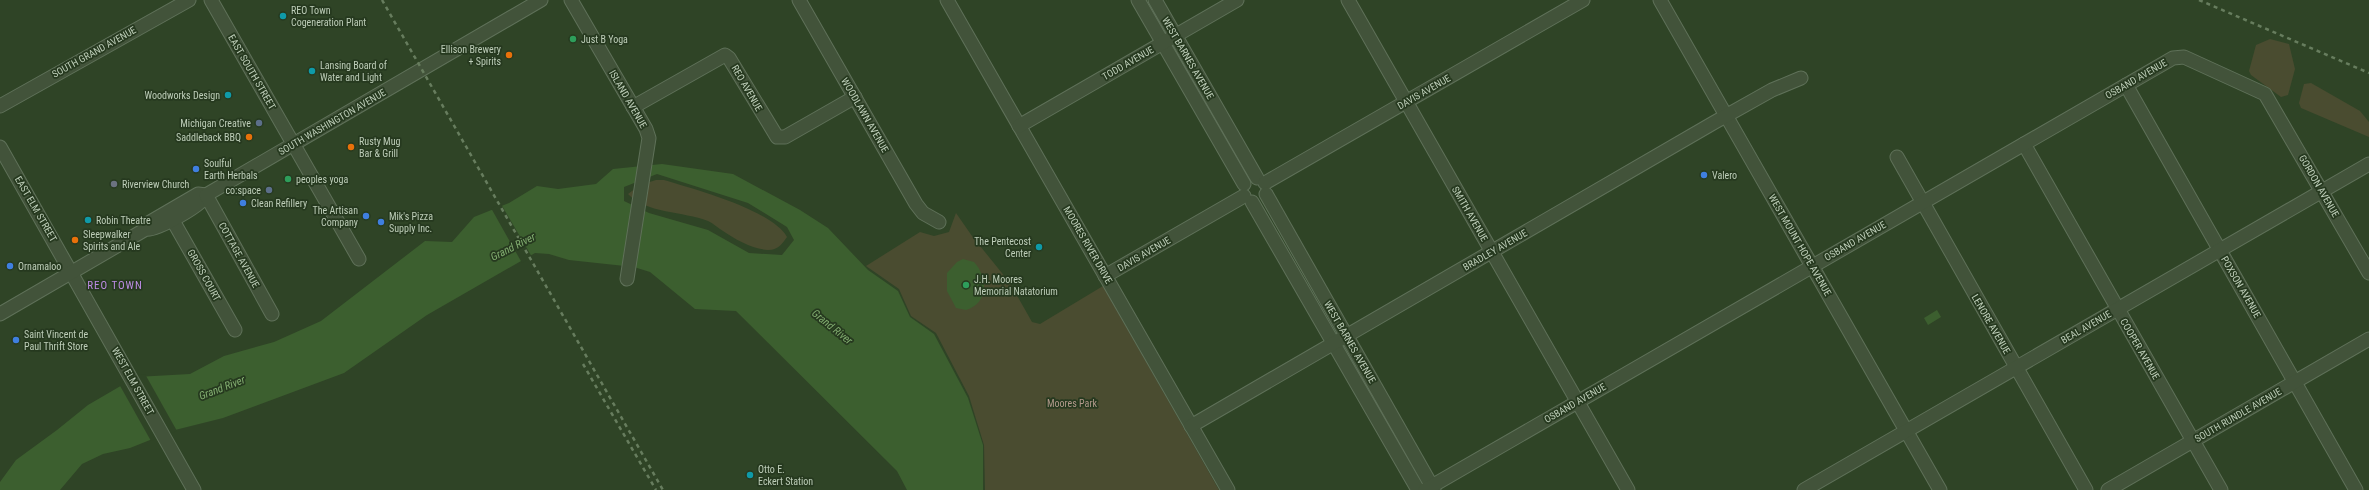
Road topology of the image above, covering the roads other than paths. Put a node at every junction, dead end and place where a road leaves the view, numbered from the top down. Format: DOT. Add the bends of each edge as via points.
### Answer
graph roads {
  1 [pos="189,0"];
  2 [pos="211,0"];
  3 [pos="541,0"];
  4 [pos="571,0"];
  5 [pos="799,0"];
  6 [pos="947,0"];
  7 [pos="1138,0"];
  8 [pos="1155,0"];
  9 [pos="1237,0"];
  10 [pos="1348,0"];
  11 [pos="1583,0"];
  12 [pos="1660,0"];
  13 [pos="1175,36"];
  14 [pos="1162,43"];
  15 [pos="1801,78"];
  16 [pos="2126,85"];
  17 [pos="855,97"];
  18 [pos="2270,99"];
  19 [pos="1406,102"];
  20 [pos="0,106"];
  21 [pos="633,107"];
  22 [pos="1726,116"];
  23 [pos="1020,126"];
  24 [pos="294,144"];
  25 [pos="2024,144"];
  26 [pos="0,147"];
  27 [pos="1896,157"];
  28 [pos="2369,164"];
  29 [pos="1262,185"];
  30 [pos="2322,192"];
  31 [pos="1247,194"];
  32 [pos="206,195"];
  33 [pos="1922,202"];
  34 [pos="172,219"];
  35 [pos="939,222"];
  36 [pos="146,229"];
  37 [pos="2220,250"];
  38 [pos="1492,252"];
  39 [pos="359,258"];
  40 [pos="1812,266"];
  41 [pos="72,272"];
  42 [pos="2369,273"];
  43 [pos="1105,276"];
  44 [pos="627,279"];
  45 [pos="2118,309"];
  46 [pos="0,314"];
  47 [pos="272,314"];
  48 [pos="235,330"];
  49 [pos="1346,336"];
  50 [pos="2369,339"];
  51 [pos="1333,343"];
  52 [pos="2016,368"];
  53 [pos="2295,382"];
  54 [pos="1577,402"];
  55 [pos="1191,426"];
  56 [pos="1906,430"];
  57 [pos="2193,441"];
  58 [pos="1430,489"];
  59 [pos="194,490"];
  60 [pos="1228,490"];
  61 [pos="1418,490"];
  62 [pos="1628,490"];
  63 [pos="1804,490"];
  64 [pos="1940,490"];
  65 [pos="2086,490"];
  66 [pos="2108,490"];
  67 [pos="2221,490"];
  68 [pos="2356,490"];
  1 -- 20 [label="street, SOUTH GRAND AVENUE"];
  2 -- 24 [label="street, EAST SOUTH STREET"];
  3 -- 24 [label="street, SOUTH WASHINGTON AVENUE"];
  4 -- 21 [label="street, ISLAND AVENUE"];
  5 -- 17 [label="street, WOODLAWN AVENUE"];
  6 -- 23 [label="street, MOORES RIVER DRIVE"];
  7 -- 14 [label="street, WEST BARNES AVENUE"];
  8 -- 13 [label="street, WEST BARNES AVENUE"];
  9 -- 13 [label="street, TODD AVENUE"];
  10 -- 19 [label="street, SMITH AVENUE"];
  11 -- 19 [label="street, DAVIS AVENUE"];
  12 -- 22 [label="street, WEST MOUNT HOPE AVENUE"];
  13 -- 14 [label="street, TODD AVENUE"];
  13 -- 29 [label="street, WEST BARNES AVENUE"];
  14 -- 23 [label="street, TODD AVENUE"];
  14 -- 31 [label="street, WEST BARNES AVENUE"];
  15 -- 22 [label="street, BRADLEY AVENUE" via="1787,82"];
  16 -- 18 [label="street, OSBAND AVENUE" via="2180,57 2259,90"];
  16 -- 25 [label="street, OSBAND AVENUE"];
  16 -- 37 [label="street, POXSON AVENUE"];
  17 -- 21 [label="street, REO AVENUE" via="785,137 777,137 725,55"];
  17 -- 35 [label="street, WOODLAWN AVENUE" via="916,204 923,213"];
  18 -- 30 [label="street, GORDON AVENUE"];
  19 -- 29 [label="street, DAVIS AVENUE"];
  19 -- 38 [label="street, SMITH AVENUE"];
  21 -- 44 [label="street, ISLAND AVENUE" via="646,129 648,146"];
  22 -- 38 [label="street, BRADLEY AVENUE"];
  22 -- 40 [label="street, WEST MOUNT HOPE AVENUE"];
  23 -- 43 [label="street, MOORES RIVER DRIVE"];
  24 -- 32 [label="street, SOUTH WASHINGTON AVENUE"];
  24 -- 39 [label="street, EAST SOUTH STREET"];
  25 -- 33 [label="street, OSBAND AVENUE"];
  25 -- 45 [label="street, COOPER AVENUE"];
  26 -- 41 [label="street, EAST ELM STREET"];
  27 -- 33 [label="street, LENORE AVENUE"];
  28 -- 30 [label="street, BEAL AVENUE"];
  29 -- 31 [label="street" via="1249,179"];
  29 -- 31 [label="street" via="1262,200"];
  29 -- 49 [label="street, WEST BARNES AVENUE"];
  30 -- 37 [label="street, BEAL AVENUE"];
  30 -- 42 [label="street, GORDON AVENUE"];
  31 -- 43 [label="street, DAVIS AVENUE"];
  31 -- 51 [label="street, WEST BARNES AVENUE"];
  32 -- 34 [label="street, SOUTH WASHINGTON AVENUE" via="202,202"];
  32 -- 36 [label="street, SOUTH WASHINGTON AVENUE" via="202,193 193,197 150,222"];
  32 -- 47 [label="street, COTTAGE AVENUE"];
  33 -- 40 [label="street, OSBAND AVENUE"];
  33 -- 52 [label="street, LENORE AVENUE"];
  34 -- 36 [label="street, SOUTH WASHINGTON AVENUE" via="154,230"];
  34 -- 48 [label="street, GROSS COURT"];
  36 -- 41 [label="street, SOUTH WASHINGTON AVENUE"];
  37 -- 45 [label="street, BEAL AVENUE"];
  37 -- 53 [label="street, POXSON AVENUE"];
  38 -- 49 [label="street, BRADLEY AVENUE"];
  38 -- 54 [label="street, SMITH AVENUE"];
  40 -- 54 [label="street, OSBAND AVENUE"];
  40 -- 56 [label="street, WEST MOUNT HOPE AVENUE"];
  41 -- 46 [label="street, SOUTH WASHINGTON AVENUE"];
  41 -- 59 [label="street, WEST ELM STREET"];
  43 -- 55 [label="street, MOORES RIVER DRIVE"];
  45 -- 52 [label="street, BEAL AVENUE"];
  45 -- 57 [label="street, COOPER AVENUE"];
  49 -- 51 [label="street, BRADLEY AVENUE"];
  49 -- 58 [label="street, WEST BARNES AVENUE"];
  50 -- 53 [label="street, SOUTH RUNDLE AVENUE"];
  51 -- 55 [label="street, BRADLEY AVENUE"];
  51 -- 61 [label="street, WEST BARNES AVENUE"];
  52 -- 56 [label="street, BEAL AVENUE"];
  52 -- 65 [label="street, LENORE AVENUE"];
  53 -- 57 [label="street, SOUTH RUNDLE AVENUE"];
  53 -- 68 [label="street, POXSON AVENUE"];
  54 -- 58 [label="street, OSBAND AVENUE"];
  54 -- 62 [label="street, SMITH AVENUE"];
  55 -- 60 [label="street, MOORES RIVER DRIVE"];
  56 -- 63 [label="street, BEAL AVENUE"];
  56 -- 64 [label="street, WEST MOUNT HOPE AVENUE"];
  57 -- 66 [label="street, SOUTH RUNDLE AVENUE"];
  57 -- 67 [label="street, COOPER AVENUE"];
}
